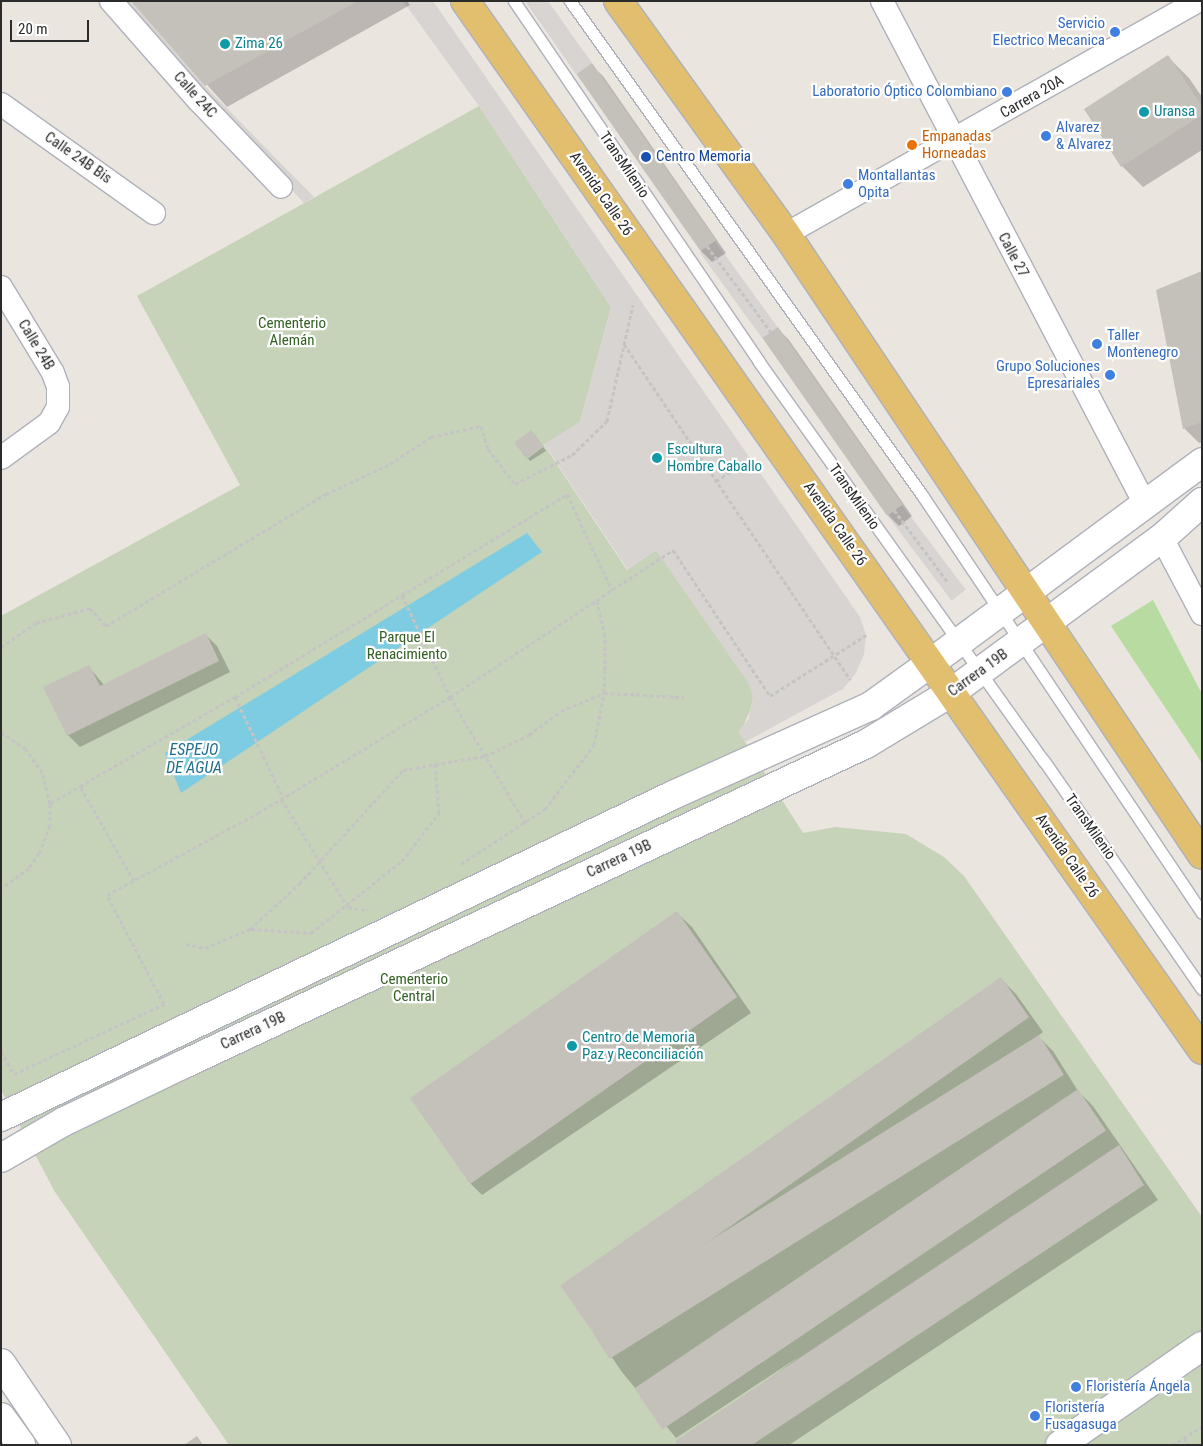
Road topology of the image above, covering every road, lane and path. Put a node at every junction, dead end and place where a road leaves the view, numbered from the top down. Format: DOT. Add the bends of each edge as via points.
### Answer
graph roads {
  1 [pos="111,1"];
  2 [pos="465,1"];
  3 [pos="514,1"];
  4 [pos="570,1"];
  5 [pos="618,1"];
  6 [pos="882,1"];
  7 [pos="1198,1"];
  8 [pos="1,104"];
  9 [pos="954,142"];
  10 [pos="281,187"];
  11 [pos="154,212"];
  12 [pos="786,234"];
  13 [pos="707,246"];
  14 [pos="1,287"];
  15 [pos="633,306"];
  16 [pos="771,332"];
  17 [pos="624,344"];
  18 [pos="1,458"];
  19 [pos="1202,462"];
  20 [pos="743,464"];
  21 [pos="716,481"];
  22 [pos="1202,502"];
  23 [pos="1146,506"];
  24 [pos="894,510"];
  25 [pos="1162,538"];
  26 [pos="955,576"];
  27 [pos="612,590"];
  28 [pos="1028,592"];
  29 [pos="402,595"];
  30 [pos="597,601"];
  31 [pos="1002,612"];
  32 [pos="1202,614"];
  33 [pos="1047,623"];
  34 [pos="866,635"];
  35 [pos="959,642"];
  36 [pos="1021,642"];
  37 [pos="1,647"];
  38 [pos="834,656"];
  39 [pos="932,662"];
  40 [pos="980,672"];
  41 [pos="851,680"];
  42 [pos="952,692"];
  43 [pos="604,693"];
  44 [pos="235,696"];
  45 [pos="450,696"];
  46 [pos="684,696"];
  47 [pos="1,732"];
  48 [pos="485,756"];
  49 [pos="435,762"];
  50 [pos="80,786"];
  51 [pos="282,798"];
  52 [pos="50,804"];
  53 [pos="526,824"];
  54 [pos="1202,855"];
  55 [pos="320,860"];
  56 [pos="454,868"];
  57 [pos="134,881"];
  58 [pos="1,888"];
  59 [pos="348,906"];
  60 [pos="376,906"];
  61 [pos="1202,913"];
  62 [pos="250,929"];
  63 [pos="186,944"];
  64 [pos="1202,989"];
  65 [pos="1202,1050"];
  66 [pos="1,1051"];
  67 [pos="1,1117"];
  68 [pos="1,1158"];
  69 [pos="1202,1346"];
  70 [pos="1,1363"];
  71 [pos="1,1417"];
  72 [pos="1202,1426"];
  73 [pos="1184,1438"];
  74 [pos="21,1445"];
  75 [pos="57,1445"];
  76 [pos="1060,1445"];
  77 [pos="1172,1445"];
  78 [pos="1188,1445"];
  1 -- 10 [label="street, Calle 24C" via="198,100"];
  2 -- 39 [label="main road, Avenida Calle 26"];
  3 -- 35 [label="lane, TransMilenio" via="759,362"];
  4 -- 31 [label="lane" via="809,332"];
  5 -- 12 [label="main road"];
  6 -- 9 [label="street, Calle 27"];
  7 -- 9 [label="street, Carrera 20A"];
  8 -- 11 [label="street, Calle 24B Bis"];
  9 -- 12 [label="street, Carrera 20A"];
  9 -- 23 [label="street, Calle 27"];
  12 -- 28 [label="main road"];
  13 -- 16 [label="path"];
  14 -- 18 [label="street, Calle 24B" via="53,372 58,388 58,407 49,422"];
  15 -- 17 [label="path"];
  17 -- 21 [label="path"];
  17 -- 37 [label="path" via="607,421 572,455 516,484 488,449 481,426 432,437 390,464 326,494 106,626 90,608 36,623"];
  19 -- 23 [label="street"];
  20 -- 21 [label="path"];
  21 -- 38 [label="path"];
  22 -- 25 [label="street, Carrera 19B"];
  23 -- 28 [label="street"];
  24 -- 26 [label="path" via="948,581"];
  25 -- 32 [label="street"];
  25 -- 33 [label="street, Carrera 19B"];
  27 -- 29 [label="path" via="567,494"];
  27 -- 30 [label="path"];
  27 -- 38 [label="path" via="673,550 770,696"];
  28 -- 31 [label="street"];
  28 -- 33 [label="main road"];
  29 -- 44 [label="path"];
  29 -- 45 [label="path"];
  30 -- 43 [label="path" via="605,636"];
  30 -- 45 [label="path"];
  31 -- 35 [label="street"];
  31 -- 36 [label="lane"];
  33 -- 36 [label="street, Carrera 19B"];
  33 -- 54 [label="main road"];
  34 -- 38 [label="path"];
  35 -- 39 [label="street"];
  35 -- 40 [label="lane, TransMilenio"];
  36 -- 40 [label="street, Carrera 19B"];
  36 -- 61 [label="lane"];
  38 -- 41 [label="path"];
  39 -- 42 [label="main road, Avenida Calle 26"];
  39 -- 67 [label="street" via="871,706 672,795"];
  40 -- 42 [label="street, Carrera 19B"];
  40 -- 64 [label="lane, TransMilenio"];
  42 -- 65 [label="main road, Avenida Calle 26"];
  42 -- 68 [label="street, Carrera 19B" via="866,744 182,1065 63,1122"];
  43 -- 46 [label="path"];
  43 -- 48 [label="path" via="561,712 529,735"];
  43 -- 53 [label="path" via="594,745 545,809"];
  44 -- 50 [label="path"];
  44 -- 51 [label="path"];
  45 -- 48 [label="path"];
  45 -- 51 [label="path"];
  47 -- 52 [label="path" via="24,748 43,774"];
  48 -- 49 [label="path" via="457,763"];
  48 -- 53 [label="path"];
  49 -- 55 [label="path" via="403,770"];
  49 -- 59 [label="path" via="439,813 402,861"];
  50 -- 52 [label="path"];
  50 -- 57 [label="path"];
  51 -- 55 [label="path"];
  51 -- 57 [label="path"];
  52 -- 58 [label="path" via="50,824 40,853 29,868"];
  53 -- 56 [label="path"];
  55 -- 59 [label="path"];
  55 -- 62 [label="path"];
  57 -- 66 [label="path" via="107,895 164,1004 14,1074"];
  59 -- 60 [label="path" via="367,910"];
  59 -- 62 [label="path" via="311,933"];
  62 -- 63 [label="path" via="205,948"];
  69 -- 76 [label="street"];
  70 -- 75 [label="street"];
  71 -- 74 [label="street"];
  72 -- 73 [label="path"];
  73 -- 77 [label="path"];
  73 -- 78 [label="path"];
}
